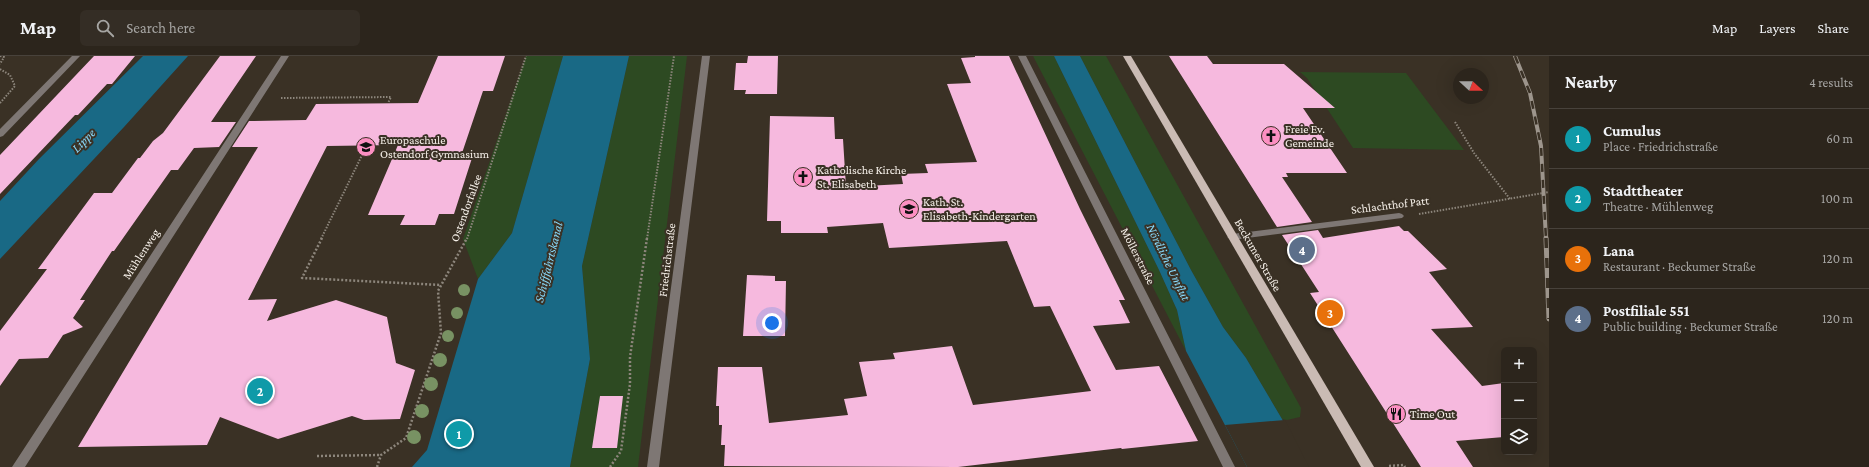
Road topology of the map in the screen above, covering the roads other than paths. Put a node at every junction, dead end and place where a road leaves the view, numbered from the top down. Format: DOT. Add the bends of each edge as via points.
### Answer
graph roads {
  1 [pos="76,56"];
  2 [pos="285,56"];
  3 [pos="706,56"];
  4 [pos="1022,56"];
  5 [pos="1127,56"];
  6 [pos="0,134"];
  7 [pos="1399,216"];
  8 [pos="1232,238"];
  9 [pos="18,467"];
  10 [pos="653,467"];
  11 [pos="1229,467"];
  12 [pos="1368,467"];
  1 -- 6 [label="street"];
  2 -- 9 [label="street, Mühlenweg"];
  3 -- 10 [label="street, Friedrichstraße"];
  4 -- 11 [label="street, Möllerstraße"];
  5 -- 8 [label="main road, Beckumer Straße"];
  7 -- 8 [label="street, Schlachthof Patt"];
  8 -- 12 [label="main road, Beckumer Straße"];
}
